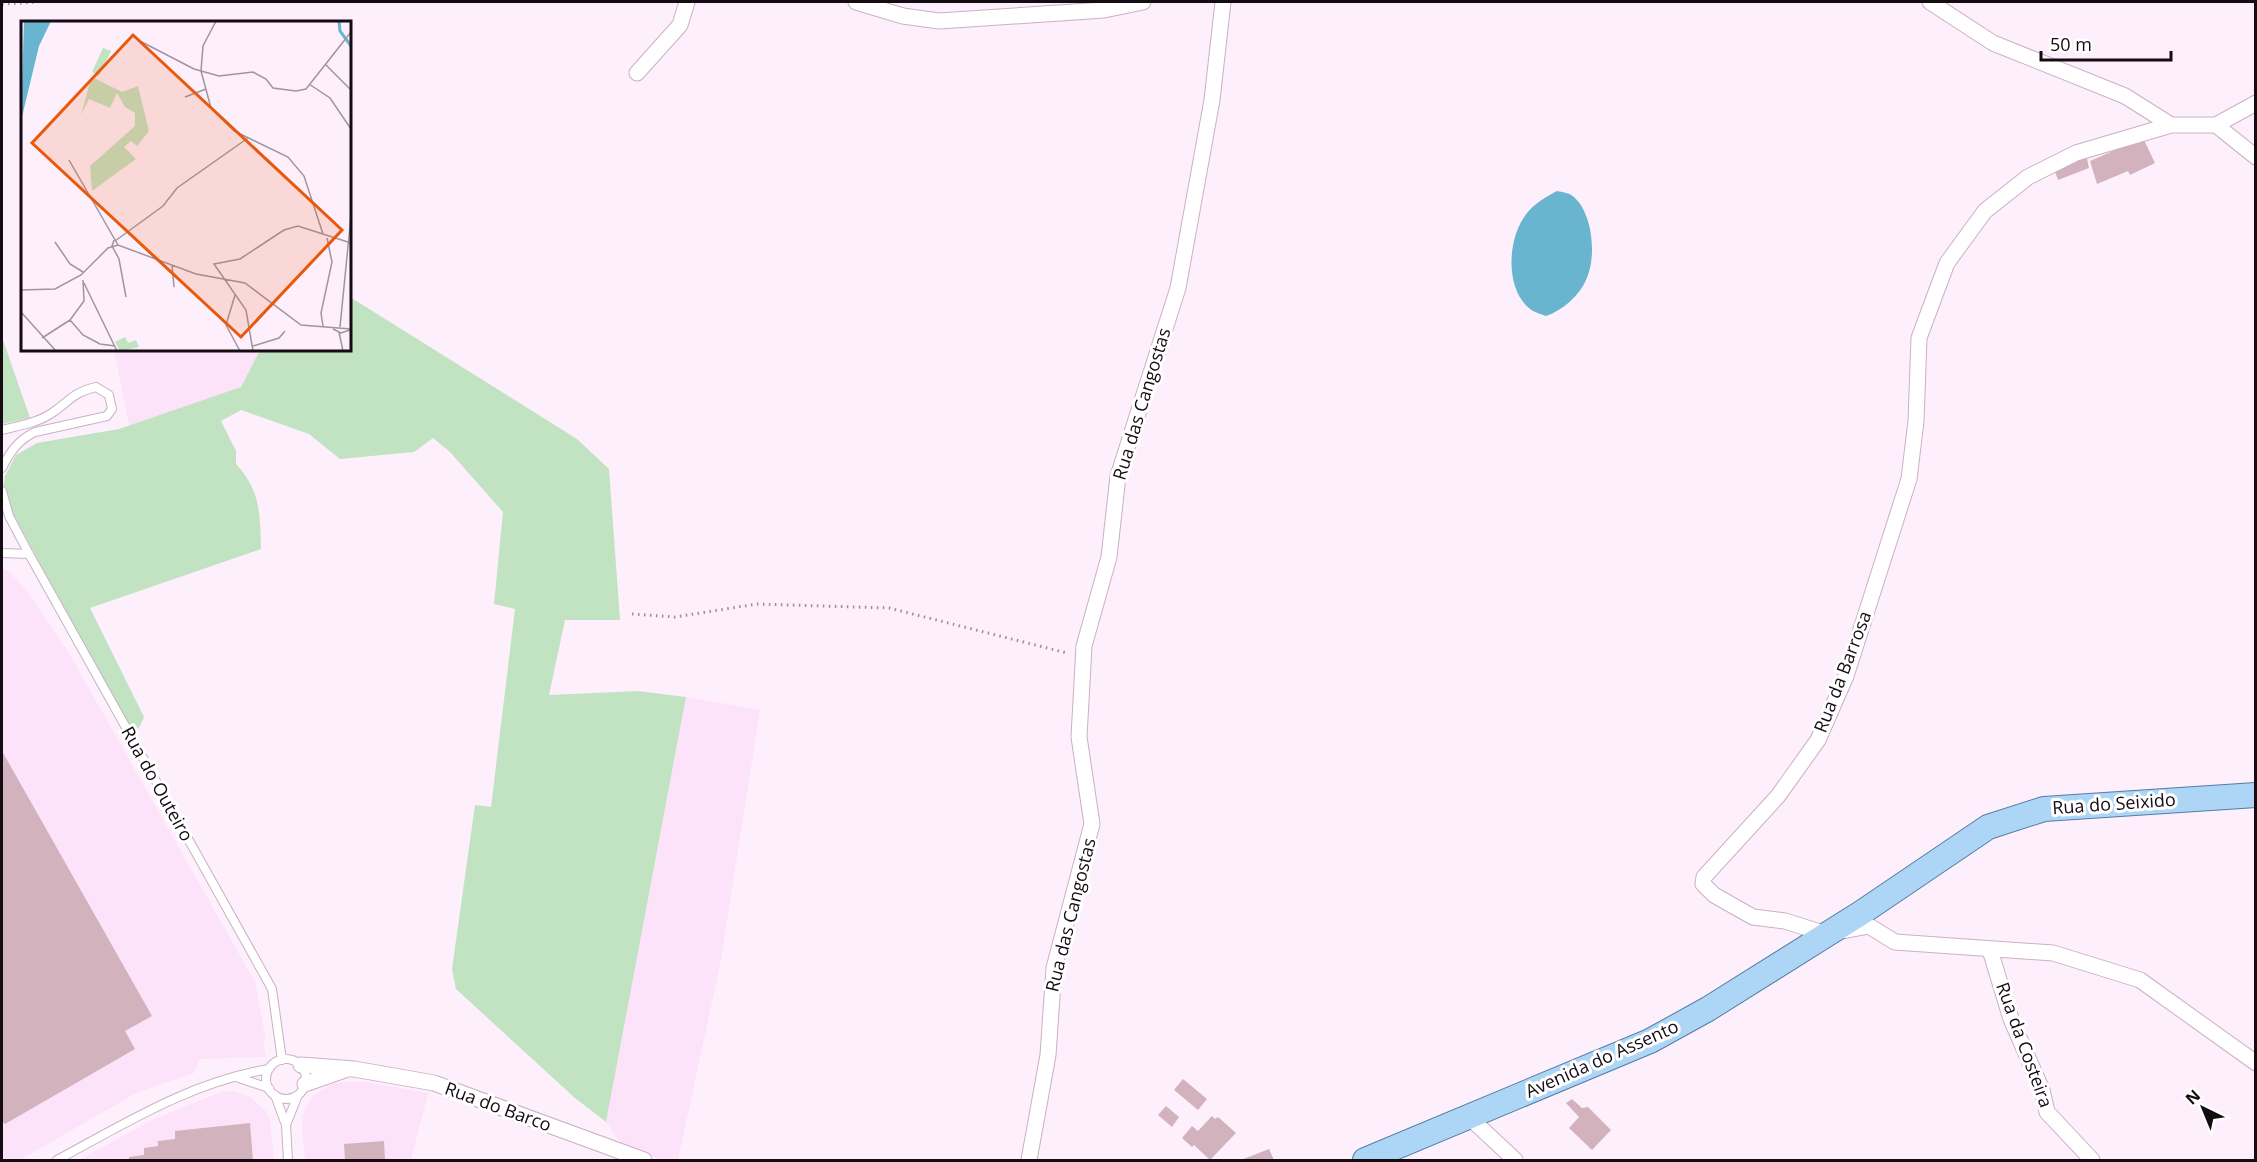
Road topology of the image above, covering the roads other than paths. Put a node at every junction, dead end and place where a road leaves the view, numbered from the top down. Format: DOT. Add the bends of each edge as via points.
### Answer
graph roads {
  1 [pos="687,2"];
  2 [pos="856,2"];
  3 [pos="1143,2"];
  4 [pos="1223,2"];
  5 [pos="1930,2"];
  6 [pos="637,72"];
  7 [pos="2256,103"];
  8 [pos="2171,124"];
  9 [pos="2216,125"];
  10 [pos="2256,157"];
  11 [pos="2,430"];
  12 [pos="2,468"];
  13 [pos="2,491"];
  14 [pos="2,509"];
  15 [pos="9,516"];
  16 [pos="2,553"];
  17 [pos="29,554"];
  18 [pos="2256,795"];
  19 [pos="1826,933"];
  20 [pos="1990,950"];
  21 [pos="282,1060"];
  22 [pos="2256,1063"];
  23 [pos="301,1065"];
  24 [pos="269,1069"];
  25 [pos="348,1069"];
  26 [pos="234,1077"];
  27 [pos="302,1089"];
  28 [pos="272,1092"];
  29 [pos="1469,1117"];
  30 [pos="286,1125"];
  31 [pos="57,1161"];
  32 [pos="288,1161"];
  33 [pos="644,1161"];
  34 [pos="1029,1161"];
  35 [pos="1365,1161"];
  36 [pos="1515,1161"];
  37 [pos="2092,1161"];
  1 -- 6 [label="street" via="680,25"];
  2 -- 3 [label="street" via="939,21 1104,10"];
  4 -- 34 [label="street, Rua das Cangostas" via="1212,100 1178,288 1118,476 1109,557 1084,645 1079,737 1092,824 1054,968 1048,1054"];
  5 -- 8 [label="street" via="1993,43 2125,96"];
  7 -- 9 [label="street"];
  8 -- 9 [label="street, Rua da Barrosa"];
  8 -- 19 [label="street, Rua da Barrosa" via="2076,153 2028,177 1985,211 1947,263 1919,338 1909,479 1846,676 1818,740 1778,796 1704,878 1703,884 1714,895 1753,917"];
  9 -- 10 [label="street"];
  11 -- 12 [label="lane" via="51,414 76,392 96,387 109,394 112,409 107,416 35,432 16,445"];
  13 -- 15 [label="lane, Rua do Outeiro"];
  14 -- 15 [label="lane, Rua do Outeiro"];
  15 -- 17 [label="lane, Rua do Outeiro"];
  16 -- 17 [label="lane"];
  17 -- 21 [label="lane, Rua do Outeiro" via="272,989"];
  18 -- 19 [label="main road, Rua do Seixido" via="2044,809 1988,828"];
  19 -- 20 [label="street, Rua da Barrosa" via="1869,926 1895,942"];
  19 -- 29 [label="main road, Avenida do Assento" via="1708,1009 1650,1041"];
  20 -- 22 [label="street, Rua da Barrosa" via="2053,953 2140,980"];
  20 -- 37 [label="street, Rua da Costeira" via="2011,1019 2042,1090 2047,1112"];
  21 -- 23 [label="lane"];
  21 -- 24 [label="lane"];
  23 -- 25 [label="street, Rua do Barco"];
  23 -- 27 [label="lane"];
  24 -- 26 [label="lane"];
  24 -- 28 [label="lane" via="266,1077"];
  25 -- 27 [label="street, Rua do Barco"];
  25 -- 33 [label="street, Rua do Barco" via="434,1083"];
  26 -- 28 [label="lane"];
  26 -- 31 [label="lane" via="195,1088 150,1109"];
  27 -- 28 [label="lane" via="286,1099"];
  27 -- 30 [label="lane"];
  28 -- 30 [label="lane"];
  29 -- 35 [label="main road, Avenida do Assento"];
  29 -- 36 [label="street"];
  30 -- 32 [label="lane"];
}
